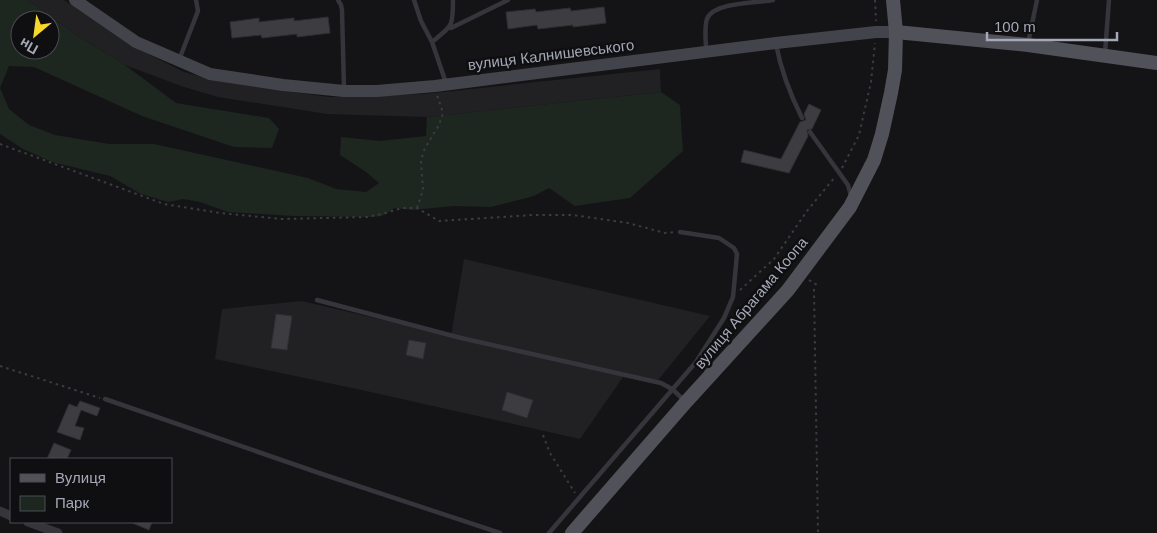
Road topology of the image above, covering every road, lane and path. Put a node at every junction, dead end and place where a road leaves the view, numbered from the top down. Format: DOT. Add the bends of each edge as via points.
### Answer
graph roads {
  1 [pos="75,0"];
  2 [pos="196,0"];
  3 [pos="338,0"];
  4 [pos="414,0"];
  5 [pos="453,0"];
  6 [pos="508,0"];
  7 [pos="773,0"];
  8 [pos="893,0"];
  9 [pos="1037,0"];
  10 [pos="1109,0"];
  11 [pos="451,28"];
  12 [pos="896,32"];
  13 [pos="432,42"];
  14 [pos="776,43"];
  15 [pos="1028,45"];
  16 [pos="707,51"];
  17 [pos="1105,54"];
  18 [pos="179,62"];
  19 [pos="1157,63"];
  20 [pos="441,85"];
  21 [pos="344,91"];
  22 [pos="802,118"];
  23 [pos="810,132"];
  24 [pos="0,144"];
  25 [pos="850,207"];
  26 [pos="417,208"];
  27 [pos="680,232"];
  28 [pos="814,289"];
  29 [pos="317,300"];
  30 [pos="696,362"];
  31 [pos="0,366"];
  32 [pos="712,374"];
  33 [pos="672,389"];
  34 [pos="105,399"];
  35 [pos="686,402"];
  36 [pos="543,435"];
  37 [pos="578,499"];
  38 [pos="31,523"];
  39 [pos="58,533"];
  40 [pos="500,533"];
  41 [pos="549,533"];
  42 [pos="572,533"];
  43 [pos="818,533"];
  1 -- 18 [label="street, вулиця Калнишевського" via="136,42"];
  2 -- 18 [label="lane" via="198,11"];
  3 -- 21 [label="lane" via="342,10"];
  4 -- 13 [label="lane"];
  5 -- 11 [label="lane"];
  6 -- 11 [label="lane"];
  7 -- 16 [label="lane" via="717,8 710,13 706,25"];
  8 -- 12 [label="main road, вулиця Абрагама Коопа"];
  9 -- 15 [label="lane"];
  10 -- 17 [label="lane"];
  11 -- 13 [label="lane"];
  12 -- 14 [label="street, вулиця Калнишевського"];
  12 -- 15 [label="main road"];
  12 -- 25 [label="main road, вулиця Абрагама Коопа" via="895,70 882,134 874,160"];
  13 -- 20 [label="lane"];
  14 -- 16 [label="street, вулиця Калнишевського"];
  14 -- 22 [label="lane" via="790,94"];
  15 -- 17 [label="main road"];
  16 -- 20 [label="street, вулиця Калнишевського"];
  17 -- 19 [label="main road"];
  18 -- 21 [label="street, вулиця Калнишевського" via="210,74"];
  20 -- 21 [label="street, вулиця Калнишевського"];
  20 -- 26 [label="path" via="443,113 421,160 423,190"];
  23 -- 25 [label="lane" via="848,185"];
  24 -- 26 [label="path" via="164,204 220,213 301,219 367,217 402,208"];
  25 -- 32 [label="main road, вулиця Абрагама Коопа" via="788,290"];
  26 -- 27 [label="path" via="439,221 573,215"];
  27 -- 30 [label="lane" via="719,238 737,254 733,297 724,318"];
  28 -- 43 [label="path"];
  29 -- 33 [label="lane" via="461,338 652,381"];
  30 -- 32 [label="lane"];
  30 -- 33 [label="lane"];
  31 -- 34 [label="path"];
  32 -- 35 [label="main road, вулиця Абрагама Коопа"];
  33 -- 35 [label="lane"];
  33 -- 37 [label="lane"];
  34 -- 40 [label="lane"];
  35 -- 42 [label="main road, вулиця Абрагама Коопа"];
  36 -- 37 [label="path" via="550,454"];
  37 -- 41 [label="lane"];
  38 -- 39 [label="street"];
}
